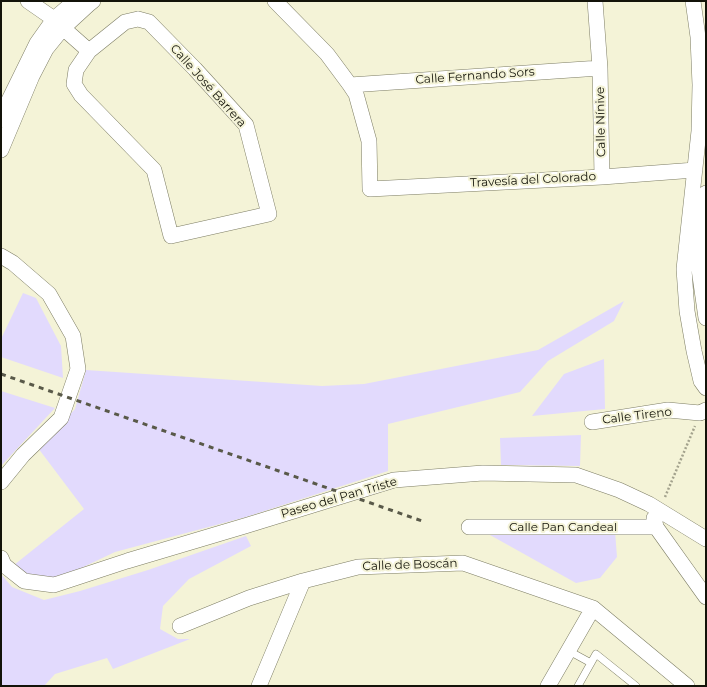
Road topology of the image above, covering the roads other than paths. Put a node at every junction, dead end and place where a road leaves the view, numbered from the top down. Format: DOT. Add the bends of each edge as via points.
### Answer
graph roads {
  1 [pos="28,1"];
  2 [pos="75,1"];
  3 [pos="94,1"];
  4 [pos="275,1"];
  5 [pos="595,1"];
  6 [pos="693,1"];
  7 [pos="59,23"];
  8 [pos="89,51"];
  9 [pos="600,68"];
  10 [pos="350,85"];
  11 [pos="1,120"];
  12 [pos="1,150"];
  13 [pos="695,170"];
  14 [pos="602,177"];
  15 [pos="706,193"];
  16 [pos="1,256"];
  17 [pos="688,317"];
  18 [pos="706,317"];
  19 [pos="706,388"];
  20 [pos="703,412"];
  21 [pos="592,422"];
  22 [pos="1,482"];
  23 [pos="654,507"];
  24 [pos="469,527"];
  25 [pos="656,527"];
  26 [pos="706,539"];
  27 [pos="1,558"];
  28 [pos="303,581"];
  29 [pos="706,597"];
  30 [pos="593,608"];
  31 [pos="180,626"];
  32 [pos="569,651"];
  33 [pos="591,663"];
  34 [pos="259,686"];
  35 [pos="548,686"];
  36 [pos="578,686"];
  37 [pos="636,686"];
  38 [pos="687,686"];
  1 -- 7 [label="street"];
  2 -- 7 [label="street"];
  3 -- 7 [label="street"];
  4 -- 10 [label="street" via="327,54"];
  5 -- 9 [label="street, Calle Nínive"];
  6 -- 13 [label="street" via="700,85"];
  7 -- 8 [label="street"];
  7 -- 11 [label="street" via="36,43"];
  7 -- 12 [label="street" via="32,76"];
  8 -- 8 [label="street, Calle José Barrera" via="76,70 74,84 81,96 154,170 171,236 269,214 246,125 149,22 138,19 125,22"];
  9 -- 10 [label="street, Calle Fernando Sors"];
  9 -- 14 [label="street, Calle Nínive"];
  10 -- 14 [label="street, Travesía del Colorado" via="356,94 369,141 370,189"];
  13 -- 14 [label="street, Travesía del Colorado"];
  13 -- 17 [label="street" via="684,269"];
  15 -- 18 [label="street" via="699,269"];
  16 -- 22 [label="street" via="13,262 49,294 73,336 78,369 61,418 23,455"];
  17 -- 18 [label="street"];
  17 -- 19 [label="street" via="701,381"];
  20 -- 21 [label="street, Calle Tireno" via="668,410"];
  23 -- 25 [label="street"];
  23 -- 26 [label="street, Paseo del Pan Triste"];
  23 -- 27 [label="street, Paseo del Pan Triste" via="619,490 576,475 483,473 394,480 54,585 24,581 4,565"];
  24 -- 25 [label="street, Calle Pan Candeal"];
  25 -- 29 [label="street"];
  28 -- 30 [label="street, Calle de Boscán" via="358,567 463,563"];
  28 -- 31 [label="street, Calle de Boscán" via="249,598"];
  28 -- 34 [label="street"];
  30 -- 32 [label="street"];
  30 -- 38 [label="street, Calle de Boscán"];
  32 -- 33 [label="lane"];
  32 -- 35 [label="street"];
  33 -- 36 [label="lane"];
  33 -- 37 [label="lane" via="596,654"];
}
